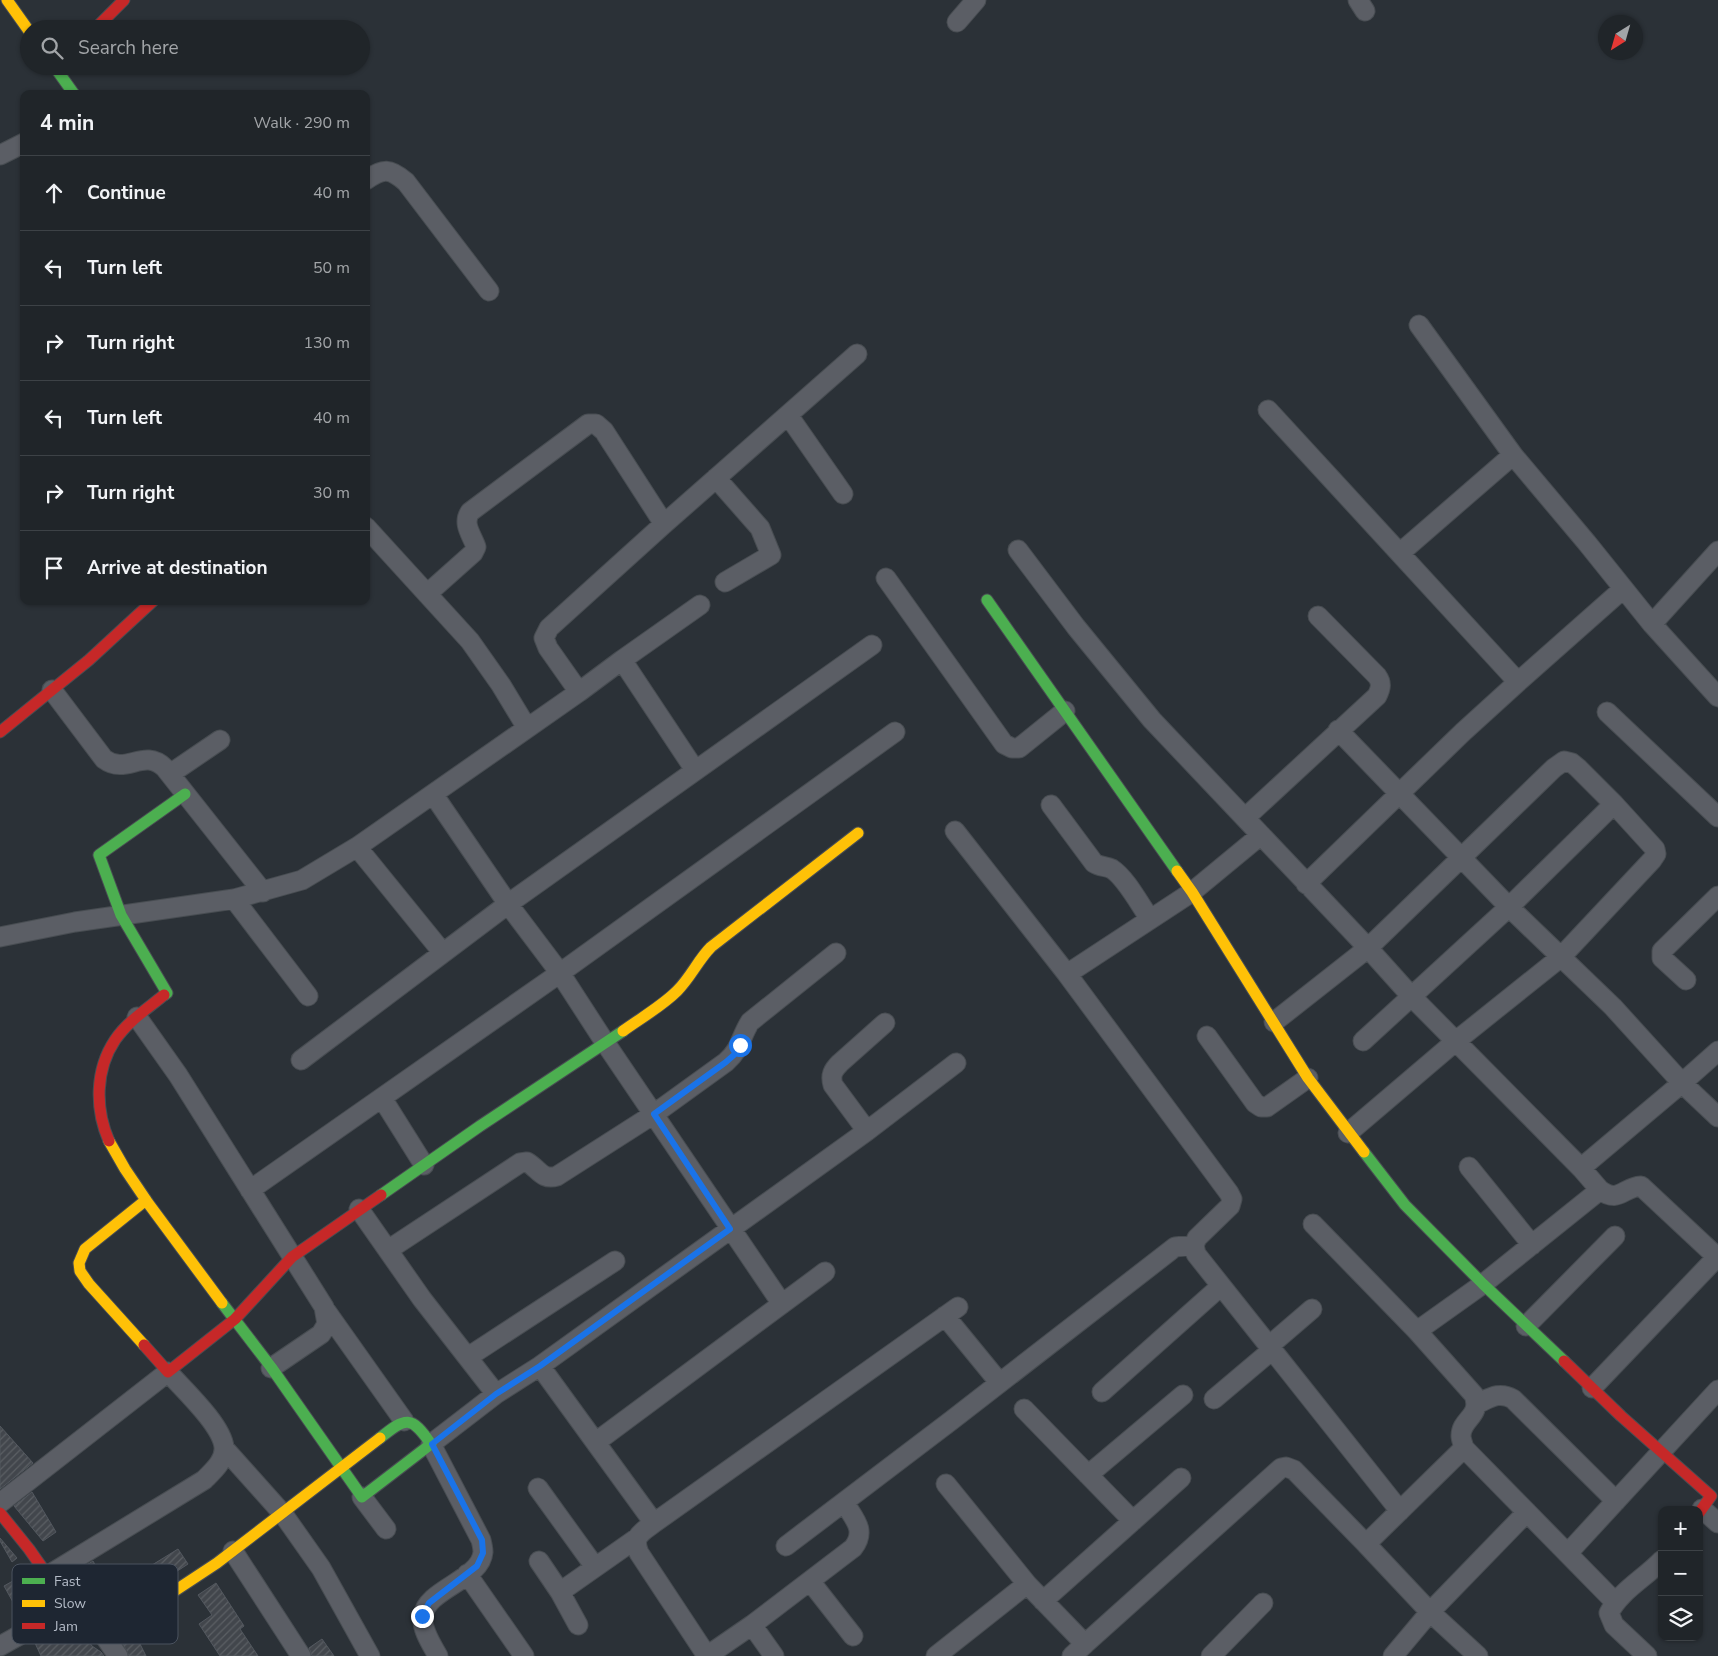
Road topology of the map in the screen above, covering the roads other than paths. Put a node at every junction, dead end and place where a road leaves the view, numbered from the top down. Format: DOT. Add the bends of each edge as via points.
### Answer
graph roads {
  1 [pos="7,0"];
  2 [pos="124,0"];
  3 [pos="976,0"];
  4 [pos="21,20"];
  5 [pos="104,20"];
  6 [pos="957,22"];
  7 [pos="61,75"];
  8 [pos="71,90"];
  9 [pos="20,145"];
  10 [pos="0,155"];
  11 [pos="370,177"];
  12 [pos="489,291"];
  13 [pos="1419,325"];
  14 [pos="857,354"];
  15 [pos="1268,410"];
  16 [pos="788,415"];
  17 [pos="1512,455"];
  18 [pos="716,478"];
  19 [pos="843,494"];
  20 [pos="664,524"];
  21 [pos="370,531"];
  22 [pos="1018,550"];
  23 [pos="1718,551"];
  24 [pos="1400,553"];
  25 [pos="886,578"];
  26 [pos="725,582"];
  27 [pos="1623,589"];
  28 [pos="427,594"];
  29 [pos="987,600"];
  30 [pos="149,605"];
  31 [pos="700,605"];
  32 [pos="1318,616"];
  33 [pos="1652,624"];
  34 [pos="872,645"];
  35 [pos="622,660"];
  36 [pos="1518,682"];
  37 [pos="52,690"];
  38 [pos="579,692"];
  39 [pos="1718,697"];
  40 [pos="1065,711"];
  41 [pos="1607,712"];
  42 [pos="527,728"];
  43 [pos="1338,730"];
  44 [pos="0,732"];
  45 [pos="895,732"];
  46 [pos="220,740"];
  47 [pos="696,770"];
  48 [pos="170,774"];
  49 [pos="1399,793"];
  50 [pos="185,794"];
  51 [pos="433,794"];
  52 [pos="1051,804"];
  53 [pos="1614,804"];
  54 [pos="1718,817"];
  55 [pos="1245,818"];
  56 [pos="956,832"];
  57 [pos="858,833"];
  58 [pos="1261,835"];
  59 [pos="357,847"];
  60 [pos="1461,858"];
  61 [pos="1306,884"];
  62 [pos="263,892"];
  63 [pos="1192,892"];
  64 [pos="1718,896"];
  65 [pos="234,899"];
  66 [pos="508,904"];
  67 [pos="1509,907"];
  68 [pos="121,916"];
  69 [pos="1150,919"];
  70 [pos="0,937"];
  71 [pos="1368,948"];
  72 [pos="443,953"];
  73 [pos="836,953"];
  74 [pos="1561,957"];
  75 [pos="560,972"];
  76 [pos="1067,974"];
  77 [pos="1686,980"];
  78 [pos="308,996"];
  79 [pos="1412,997"];
  80 [pos="137,1017"];
  81 [pos="1274,1022"];
  82 [pos="884,1023"];
  83 [pos="1207,1036"];
  84 [pos="1363,1041"];
  85 [pos="1456,1041"];
  86 [pos="606,1044"];
  87 [pos="1718,1050"];
  88 [pos="301,1060"];
  89 [pos="956,1062"];
  90 [pos="1308,1078"];
  91 [pos="1682,1083"];
  92 [pos="382,1098"];
  93 [pos="654,1114"];
  94 [pos="1718,1117"];
  95 [pos="867,1131"];
  96 [pos="1348,1133"];
  97 [pos="424,1164"];
  98 [pos="1468,1167"];
  99 [pos="1581,1168"];
  100 [pos="250,1190"];
  101 [pos="1600,1190"];
  102 [pos="146,1200"];
  103 [pos="359,1210"];
  104 [pos="1312,1224"];
  105 [pos="730,1229"];
  106 [pos="1615,1236"];
  107 [pos="1532,1245"];
  108 [pos="1194,1246"];
  109 [pos="388,1250"];
  110 [pos="292,1257"];
  111 [pos="1718,1257"];
  112 [pos="615,1261"];
  113 [pos="825,1272"];
  114 [pos="1483,1284"];
  115 [pos="1222,1286"];
  116 [pos="782,1304"];
  117 [pos="324,1307"];
  118 [pos="1312,1308"];
  119 [pos="234,1319"];
  120 [pos="1526,1326"];
  121 [pos="1417,1332"];
  122 [pos="1270,1348"];
  123 [pos="468,1357"];
  124 [pos="540,1366"];
  125 [pos="271,1368"];
  126 [pos="168,1372"];
  127 [pos="999,1382"];
  128 [pos="1592,1388"];
  129 [pos="1718,1390"];
  130 [pos="1102,1392"];
  131 [pos="496,1394"];
  132 [pos="1183,1395"];
  133 [pos="1214,1399"];
  134 [pos="1477,1404"];
  135 [pos="1024,1409"];
  136 [pos="404,1422"];
  137 [pos="596,1442"];
  138 [pos="432,1444"];
  139 [pos="224,1448"];
  140 [pos="1464,1448"];
  141 [pos="1662,1452"];
  142 [pos="341,1468"];
  143 [pos="1088,1475"];
  144 [pos="1181,1478"];
  145 [pos="946,1484"];
  146 [pos="538,1488"];
  147 [pos="362,1497"];
  148 [pos="1616,1501"];
  149 [pos="844,1502"];
  150 [pos="1707,1502"];
  151 [pos="0,1503"];
  152 [pos="1400,1511"];
  153 [pos="1527,1512"];
  154 [pos="0,1513"];
  155 [pos="283,1514"];
  156 [pos="1133,1520"];
  157 [pos="654,1523"];
  158 [pos="1718,1524"];
  159 [pos="386,1529"];
  160 [pos="637,1538"];
  161 [pos="1366,1544"];
  162 [pos="786,1546"];
  163 [pos="232,1551"];
  164 [pos="1568,1553"];
  165 [pos="539,1561"];
  166 [pos="39,1564"];
  167 [pos="67,1564"];
  168 [pos="1658,1564"];
  169 [pos="595,1567"];
  170 [pos="467,1574"];
  171 [pos="810,1581"];
  172 [pos="1027,1584"];
  173 [pos="178,1589"];
  174 [pos="560,1592"];
  175 [pos="1043,1601"];
  176 [pos="1615,1602"];
  177 [pos="1263,1603"];
  178 [pos="1430,1612"];
  179 [pos="578,1625"];
  180 [pos="752,1625"];
  181 [pos="853,1636"];
  182 [pos="12,1639"];
  183 [pos="110,1644"];
  184 [pos="0,1646"];
  185 [pos="1079,1650"];
  186 [pos="118,1656"];
  187 [pos="301,1656"];
  188 [pos="370,1656"];
  189 [pos="438,1656"];
  190 [pos="524,1656"];
  191 [pos="707,1656"];
  192 [pos="774,1656"];
  193 [pos="936,1656"];
  194 [pos="1211,1656"];
  195 [pos="1393,1656"];
  196 [pos="1478,1656"];
  197 [pos="1648,1656"];
  1 -- 4 [label="street"];
  2 -- 5 [label="street"];
  3 -- 6 [label="street"];
  7 -- 8 [label="street"];
  9 -- 10 [label="street"];
  11 -- 12 [label="street" via="386,170 397,174"];
  13 -- 17 [label="street"];
  14 -- 16 [label="street"];
  15 -- 24 [label="street"];
  16 -- 18 [label="street"];
  16 -- 19 [label="street"];
  17 -- 24 [label="street"];
  17 -- 27 [label="street"];
  18 -- 20 [label="street"];
  18 -- 26 [label="street" via="760,528 771,555"];
  20 -- 28 [label="street" via="604,430 596,424 588,424 470,512 466,523 476,548"];
  20 -- 38 [label="street" via="549,628 544,638 548,648"];
  21 -- 28 [label="street"];
  22 -- 55 [label="street" via="1152,720"];
  23 -- 33 [label="street"];
  24 -- 36 [label="street"];
  25 -- 40 [label="street" via="1004,744 1019,748"];
  27 -- 33 [label="street"];
  27 -- 36 [label="street"];
  28 -- 42 [label="street" via="470,641"];
  29 -- 40 [label="street"];
  30 -- 37 [label="street"];
  31 -- 35 [label="street"];
  32 -- 43 [label="street" via="1381,681 1377,696"];
  33 -- 39 [label="street"];
  34 -- 47 [label="street"];
  35 -- 38 [label="street"];
  35 -- 47 [label="street"];
  36 -- 49 [label="street"];
  37 -- 44 [label="street"];
  37 -- 48 [label="street" via="110,764 118,766 148,759 158,761"];
  38 -- 42 [label="street"];
  40 -- 63 [label="street"];
  41 -- 54 [label="street"];
  42 -- 51 [label="street"];
  43 -- 49 [label="street"];
  43 -- 55 [label="street"];
  45 -- 75 [label="street"];
  46 -- 48 [label="street"];
  47 -- 66 [label="street"];
  48 -- 50 [label="street"];
  49 -- 60 [label="street"];
  49 -- 61 [label="street"];
  50 -- 62 [label="street"];
  50 -- 68 [label="street" via="99,855"];
  51 -- 59 [label="street"];
  51 -- 66 [label="street"];
  52 -- 69 [label="street" via="1094,863 1119,875"];
  53 -- 60 [label="street" via="1578,768 1564,761"];
  53 -- 67 [label="street"];
  53 -- 74 [label="street" via="1656,854"];
  55 -- 58 [label="street"];
  56 -- 76 [label="street"];
  57 -- 86 [label="street" via="711,947 676,992"];
  58 -- 61 [label="street"];
  58 -- 63 [label="street"];
  59 -- 62 [label="street" via="302,880"];
  59 -- 72 [label="street"];
  60 -- 67 [label="street"];
  60 -- 71 [label="street"];
  61 -- 71 [label="street"];
  62 -- 65 [label="street"];
  63 -- 69 [label="street"];
  63 -- 81 [label="street"];
  64 -- 77 [label="street" via="1662,951 1662,958"];
  65 -- 68 [label="street"];
  65 -- 78 [label="street"];
  66 -- 72 [label="street"];
  66 -- 75 [label="street"];
  67 -- 74 [label="street"];
  67 -- 79 [label="street"];
  68 -- 70 [label="street"];
  68 -- 80 [label="street" via="167,993"];
  69 -- 76 [label="street"];
  71 -- 79 [label="street"];
  71 -- 81 [label="street"];
  72 -- 88 [label="street"];
  73 -- 93 [label="street" via="750,1022 735,1054 726,1062"];
  74 -- 85 [label="street"];
  74 -- 91 [label="street" via="1613,1006"];
  75 -- 86 [label="street"];
  75 -- 92 [label="street"];
  76 -- 108 [label="street" via="1232,1199 1230,1206 1197,1238"];
  79 -- 84 [label="street"];
  79 -- 85 [label="street"];
  80 -- 100 [label="street" via="178,1075"];
  80 -- 102 [label="street" via="115,1038 105,1055 99,1108 107,1138"];
  81 -- 90 [label="street"];
  82 -- 95 [label="street" via="840,1063 831,1077"];
  83 -- 90 [label="street" via="1255,1104 1261,1107 1267,1107"];
  85 -- 96 [label="street"];
  85 -- 99 [label="street"];
  86 -- 93 [label="street"];
  86 -- 97 [label="street"];
  87 -- 91 [label="street"];
  89 -- 95 [label="street"];
  90 -- 96 [label="street"];
  91 -- 94 [label="street"];
  91 -- 99 [label="street"];
  92 -- 97 [label="street"];
  92 -- 100 [label="street"];
  93 -- 105 [label="street"];
  93 -- 109 [label="street" via="557,1176 545,1177 534,1165 520,1163"];
  95 -- 105 [label="street"];
  96 -- 114 [label="street" via="1405,1205"];
  97 -- 103 [label="street"];
  98 -- 107 [label="street"];
  99 -- 101 [label="street"];
  100 -- 110 [label="street"];
  101 -- 107 [label="street"];
  101 -- 111 [label="street" via="1609,1196 1619,1196 1631,1187 1641,1186"];
  102 -- 119 [label="street"];
  102 -- 126 [label="street" via="85,1249 79,1259 78,1270"];
  103 -- 109 [label="street"];
  103 -- 110 [label="street"];
  104 -- 121 [label="street"];
  105 -- 116 [label="street"];
  105 -- 124 [label="street"];
  106 -- 120 [label="street"];
  107 -- 114 [label="street"];
  108 -- 115 [label="street" via="1196,1254"];
  108 -- 127 [label="street" via="1175,1247"];
  109 -- 123 [label="street"];
  110 -- 117 [label="street"];
  110 -- 119 [label="street"];
  111 -- 128 [label="street"];
  112 -- 123 [label="street"];
  113 -- 116 [label="street"];
  114 -- 120 [label="street"];
  114 -- 121 [label="street"];
  115 -- 122 [label="street"];
  115 -- 130 [label="street"];
  116 -- 137 [label="street"];
  117 -- 125 [label="street" via="327,1324 320,1334"];
  117 -- 136 [label="street"];
  118 -- 122 [label="street"];
  119 -- 125 [label="street"];
  119 -- 126 [label="street"];
  120 -- 128 [label="street"];
  121 -- 134 [label="street" via="1474,1395"];
  122 -- 133 [label="street"];
  122 -- 152 [label="street"];
  123 -- 131 [label="street"];
  124 -- 131 [label="street"];
  124 -- 137 [label="street"];
  125 -- 142 [label="street"];
  126 -- 139 [label="street" via="217,1427"];
  126 -- 151 [label="street"];
  127 -- 149 [label="street"];
  127 -- 157 [label="street" via="951,1312"];
  128 -- 141 [label="street"];
  129 -- 141 [label="street"];
  131 -- 138 [label="street"];
  132 -- 143 [label="street"];
  134 -- 140 [label="street" via="1461,1435"];
  134 -- 148 [label="street" via="1501,1394 1513,1399"];
  135 -- 143 [label="street"];
  136 -- 138 [label="street" via="418,1426"];
  136 -- 142 [label="street"];
  137 -- 157 [label="street"];
  138 -- 147 [label="street"];
  138 -- 170 [label="street" via="482,1540 483,1553 477,1566"];
  139 -- 155 [label="street"];
  139 -- 167 [label="street" via="218,1467 204,1480"];
  140 -- 152 [label="street"];
  140 -- 153 [label="street"];
  141 -- 148 [label="street"];
  141 -- 150 [label="street"];
  142 -- 147 [label="street"];
  142 -- 155 [label="street"];
  143 -- 156 [label="street"];
  144 -- 156 [label="street"];
  145 -- 172 [label="street"];
  146 -- 169 [label="street"];
  147 -- 159 [label="street"];
  148 -- 164 [label="street"];
  149 -- 162 [label="street"];
  149 -- 171 [label="street" via="860,1531 859,1541"];
  150 -- 158 [label="street"];
  152 -- 161 [label="street"];
  153 -- 164 [label="street"];
  153 -- 178 [label="street"];
  154 -- 166 [label="street"];
  155 -- 163 [label="street"];
  155 -- 188 [label="street" via="321,1568"];
  156 -- 175 [label="street"];
  157 -- 160 [label="street"];
  160 -- 169 [label="street"];
  160 -- 191 [label="street" via="639,1553"];
  161 -- 178 [label="street"];
  161 -- 185 [label="street" via="1294,1470 1286,1466"];
  163 -- 173 [label="street"];
  163 -- 187 [label="street"];
  164 -- 176 [label="street"];
  165 -- 174 [label="street"];
  168 -- 176 [label="street"];
  169 -- 174 [label="street"];
  170 -- 189 [label="street" via="429,1603 422,1616"];
  170 -- 190 [label="street"];
  171 -- 180 [label="street"];
  171 -- 181 [label="street"];
  172 -- 175 [label="street"];
  172 -- 193 [label="street"];
  174 -- 179 [label="street"];
  175 -- 185 [label="street"];
  176 -- 197 [label="street" via="1609,1613 1614,1625"];
  177 -- 194 [label="street"];
  178 -- 195 [label="street"];
  178 -- 196 [label="street"];
  180 -- 191 [label="street"];
  180 -- 192 [label="street"];
  182 -- 184 [label="street"];
  183 -- 186 [label="street"];
}
